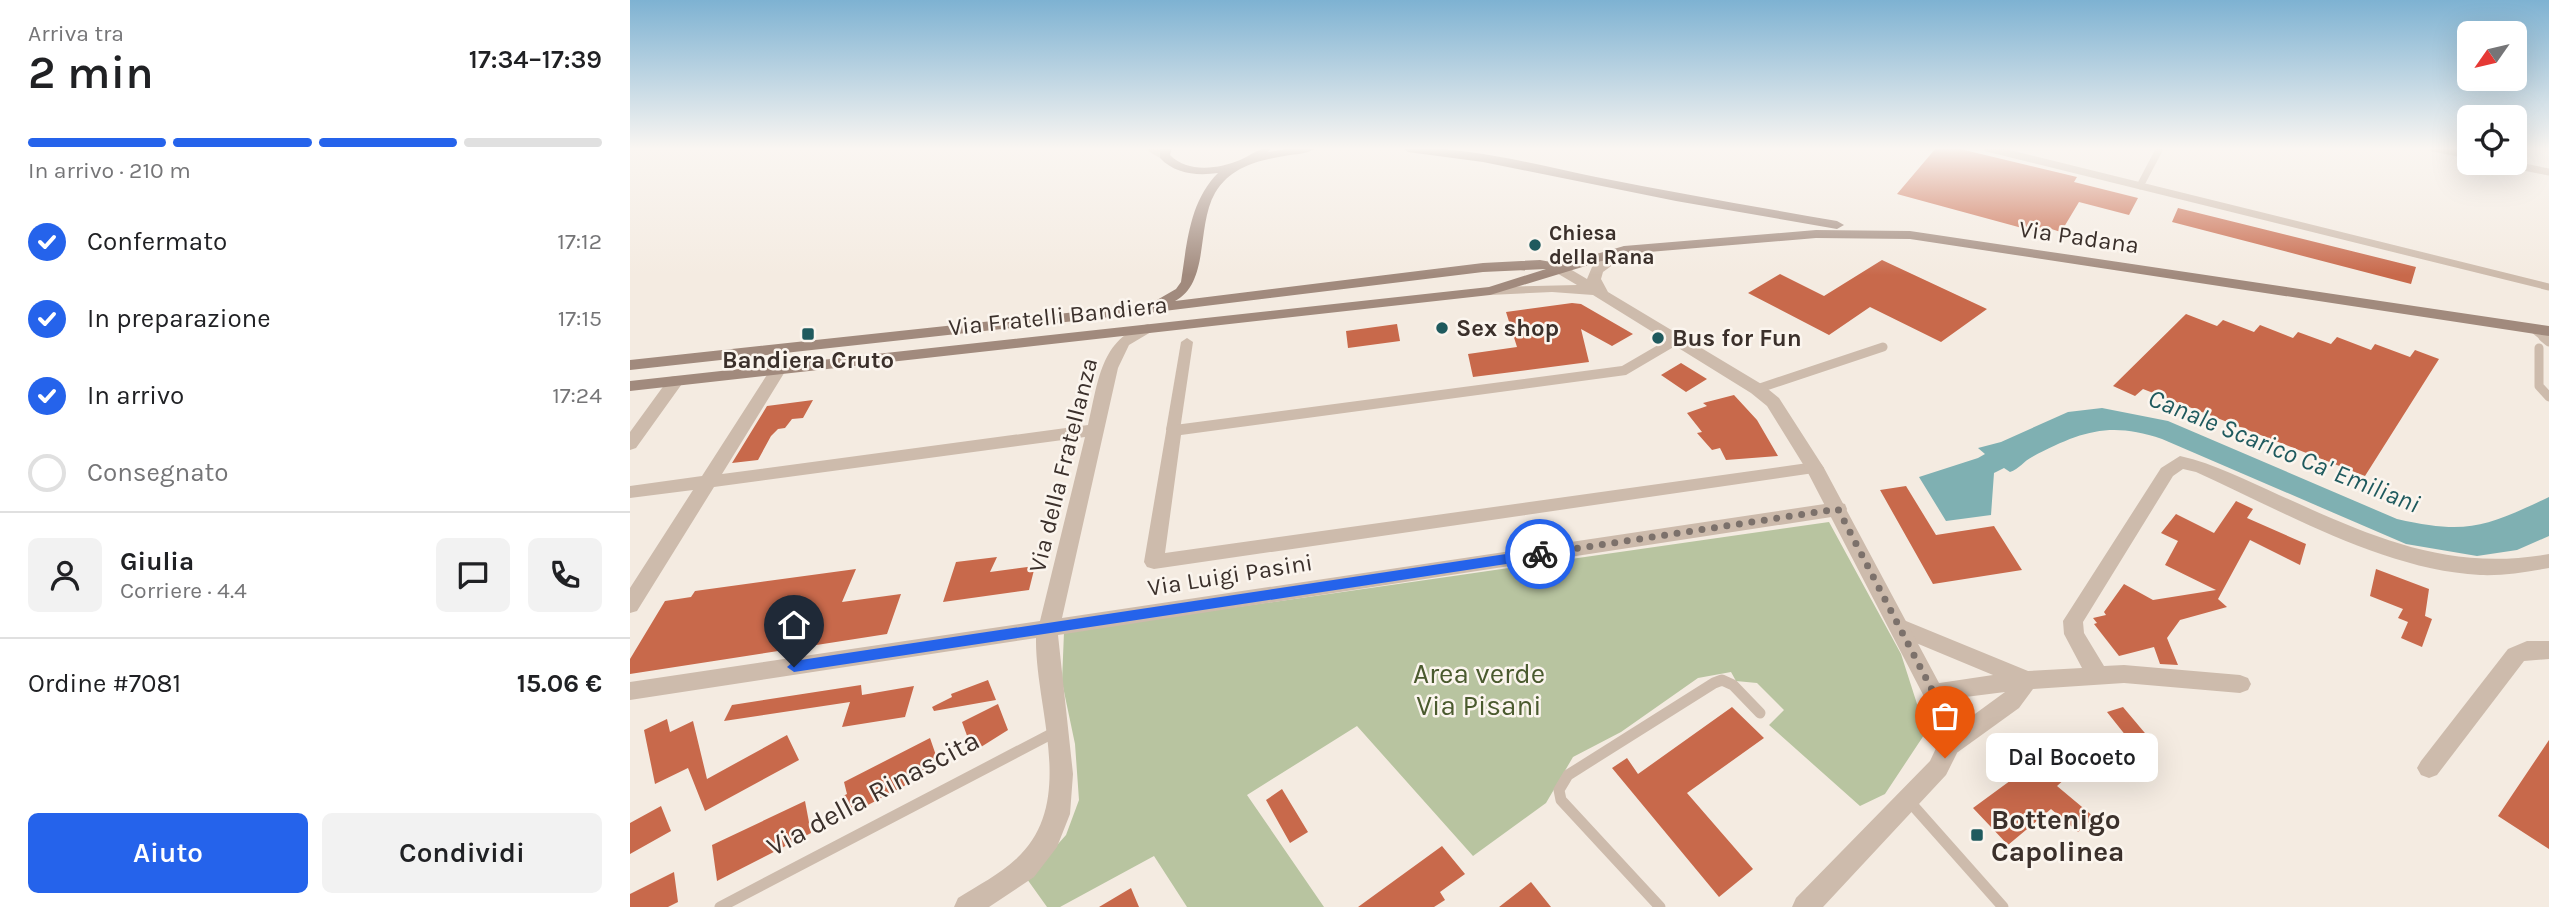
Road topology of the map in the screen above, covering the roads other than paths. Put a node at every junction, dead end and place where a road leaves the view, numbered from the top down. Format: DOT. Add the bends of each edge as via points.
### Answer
graph roads {
  1 [pos="1200,190"];
  2 [pos="1209,190"];
  3 [pos="1645,190"];
  4 [pos="2158,190"];
  5 [pos="1202,200"];
  6 [pos="1910,235"];
  7 [pos="1624,250"];
  8 [pos="1484,269"];
  9 [pos="1560,269"];
  10 [pos="1188,282"];
  11 [pos="2549,287"];
  12 [pos="1490,291"];
  13 [pos="1601,291"];
  14 [pos="1203,303"];
  15 [pos="1140,310"];
  16 [pos="1148,329"];
  17 [pos="1677,339"];
  18 [pos="1187,342"];
  19 [pos="2547,343"];
  20 [pos="1883,347"];
  21 [pos="630,365"];
  22 [pos="778,370"];
  23 [pos="676,381"];
  24 [pos="630,386"];
  25 [pos="1757,389"];
  26 [pos="2549,397"];
  27 [pos="1095,430"];
  28 [pos="1173,430"];
  29 [pos="630,444"];
  30 [pos="1815,468"];
  31 [pos="706,483"];
  32 [pos="630,492"];
  33 [pos="1838,509"];
  34 [pos="2549,561"];
  35 [pos="630,605"];
  36 [pos="1899,627"];
  37 [pos="1048,629"];
  38 [pos="2549,650"];
  39 [pos="2089,676"];
  40 [pos="2035,680"];
  41 [pos="2241,684"];
  42 [pos="630,691"];
  43 [pos="1934,692"];
  44 [pos="1760,713"];
  45 [pos="1055,733"];
  46 [pos="1950,745"];
  47 [pos="2429,768"];
  48 [pos="1909,801"];
  49 [pos="720,907"];
  50 [pos="967,907"];
  51 [pos="1660,907"];
  52 [pos="1805,907"];
  53 [pos="2003,907"];
  1 -- 5 [label="main road"];
  2 -- 5 [label="main road"];
  3 -- 6 [label="main road"];
  4 -- 11 [label="lane"];
  5 -- 10 [label="main road"];
  6 -- 7 [label="main road, Via Padana" via="1816,233"];
  6 -- 19 [label="main road, Via Padana" via="2533,328"];
  7 -- 9 [label="main road, Via Padana"];
  7 -- 13 [label="street" via="1597,270 1594,279"];
  8 -- 9 [label="main road, Via Fratelli Bandiera" via="1543,264"];
  8 -- 12 [label="main road" via="1500,279"];
  8 -- 14 [label="main road, Via Fratelli Bandiera"];
  9 -- 12 [label="main road, Via Fratelli Bandiera"];
  9 -- 13 [label="street, Via Fratelli Bandiera"];
  10 -- 14 [label="main road, Via Fratelli Bandiera" via="1195,298"];
  10 -- 15 [label="main road" via="1172,297"];
  12 -- 13 [label="street, Via Fratelli Bandiera"];
  12 -- 16 [label="main road, Via Fratelli Bandiera"];
  13 -- 17 [label="street"];
  14 -- 15 [label="main road, Via Fratelli Bandiera"];
  15 -- 21 [label="main road, Via Fratelli Bandiera"];
  16 -- 22 [label="main road, Via Fratelli Bandiera"];
  16 -- 27 [label="street, Via della Fratellanza" via="1118,349"];
  17 -- 25 [label="street"];
  17 -- 28 [label="street" via="1626,370"];
  18 -- 28 [label="street"];
  19 -- 26 [label="lane" via="2539,386"];
  20 -- 25 [label="lane"];
  22 -- 23 [label="main road, Via Fratelli Bandiera"];
  22 -- 31 [label="street"];
  23 -- 24 [label="main road, Via Fratelli Bandiera"];
  23 -- 29 [label="street"];
  25 -- 30 [label="street" via="1773,402"];
  27 -- 31 [label="street"];
  27 -- 37 [label="street, Via della Fratellanza"];
  28 -- 30 [label="street" via="1154,562"];
  30 -- 33 [label="street"];
  31 -- 32 [label="street"];
  31 -- 35 [label="street"];
  33 -- 36 [label="street"];
  33 -- 37 [label="street, Via Luigi Pasini"];
  34 -- 39 [label="street" via="2504,569 2430,560 2180,462 2167,472 2073,621"];
  36 -- 40 [label="street"];
  36 -- 43 [label="street"];
  37 -- 42 [label="street, Via Luigi Pasini"];
  37 -- 45 [label="street" via="1045,647"];
  38 -- 47 [label="street" via="2531,649 2516,655"];
  39 -- 40 [label="street"];
  39 -- 41 [label="street" via="2124,674"];
  40 -- 43 [label="street"];
  40 -- 46 [label="street"];
  43 -- 46 [label="street"];
  44 -- 51 [label="lane" via="1733,685 1714,682 1568,775 1559,790 1561,800"];
  45 -- 49 [label="lane, Via della Rinascita"];
  45 -- 50 [label="street" via="1061,789 1054,827 1025,868"];
  46 -- 48 [label="street" via="1938,768"];
  48 -- 52 [label="street"];
  48 -- 53 [label="lane"];
}
